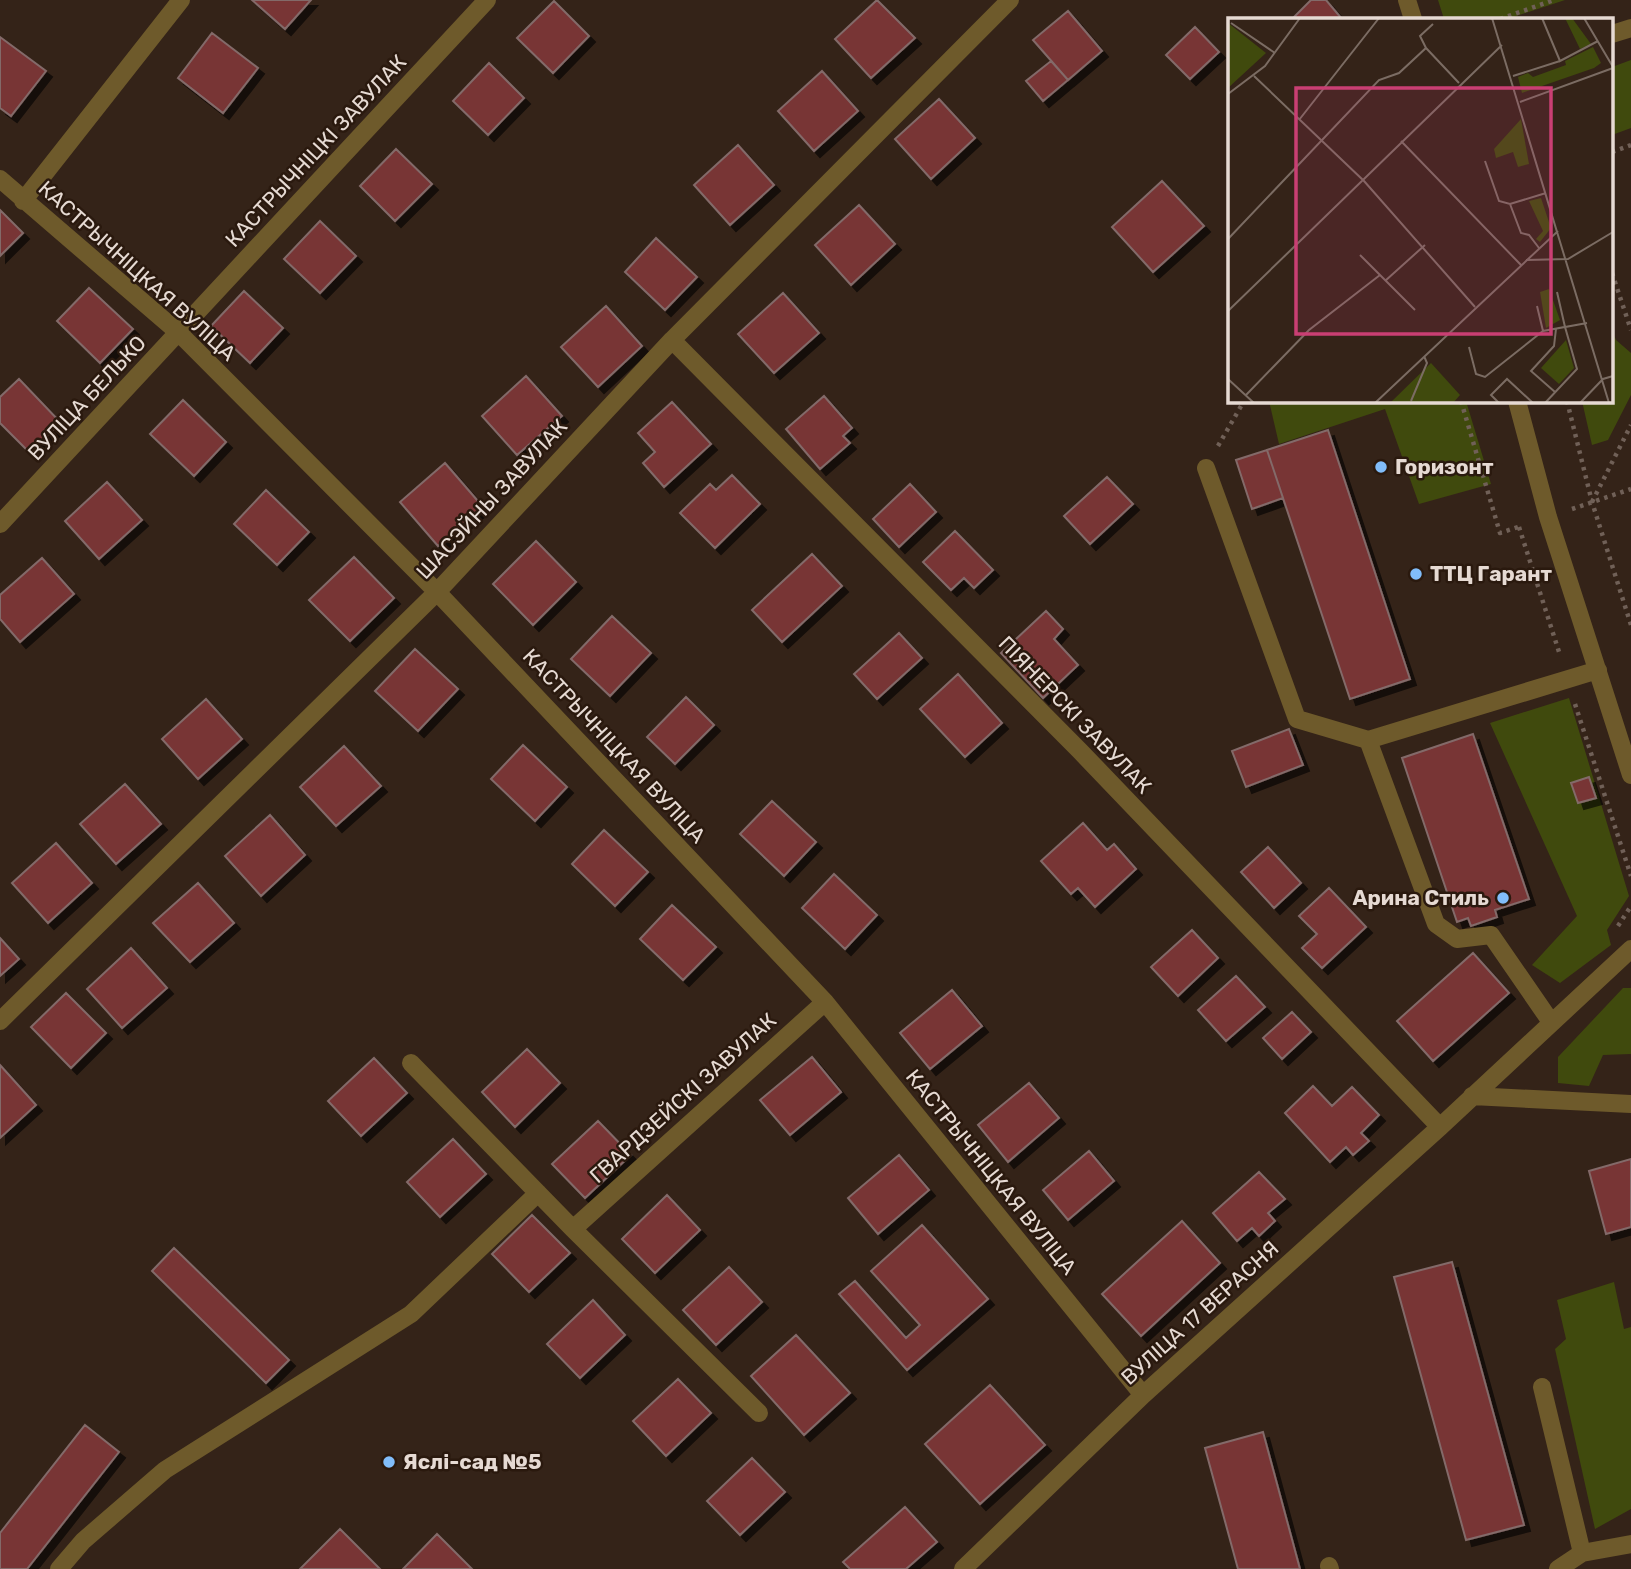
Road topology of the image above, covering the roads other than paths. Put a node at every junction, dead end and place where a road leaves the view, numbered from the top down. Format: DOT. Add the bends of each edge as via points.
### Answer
graph roads {
  1 [pos="181,0"];
  2 [pos="487,0"];
  3 [pos="1010,0"];
  4 [pos="1407,0"];
  5 [pos="1413,18"];
  6 [pos="1631,28"];
  7 [pos="1614,33"];
  8 [pos="0,179"];
  9 [pos="23,201"];
  10 [pos="179,333"];
  11 [pos="672,340"];
  12 [pos="1517,402"];
  13 [pos="1206,468"];
  14 [pos="0,524"];
  15 [pos="437,592"];
  16 [pos="1598,670"];
  17 [pos="1368,740"];
  18 [pos="1631,775"];
  19 [pos="1631,949"];
  20 [pos="825,1002"];
  21 [pos="0,1020"];
  22 [pos="1551,1022"];
  23 [pos="411,1063"];
  24 [pos="1472,1096"];
  25 [pos="1631,1104"];
  26 [pos="1440,1126"];
  27 [pos="538,1193"];
  28 [pos="573,1229"];
  29 [pos="1542,1387"];
  30 [pos="1143,1395"];
  31 [pos="759,1413"];
  32 [pos="1631,1544"];
  33 [pos="1582,1553"];
  34 [pos="59,1569"];
  35 [pos="963,1569"];
  36 [pos="1558,1569"];
  1 -- 9 [label="street"];
  2 -- 10 [label="street, КАСТРЫЧНІЦКІ ЗАВУЛАК"];
  3 -- 11 [label="street, ШАСЭЙНЫ ЗАВУЛАК"];
  4 -- 5 [label="street"];
  6 -- 7 [label="street"];
  8 -- 9 [label="street, КАСТРЫЧНІЦКАЯ ВУЛІЦА"];
  9 -- 10 [label="street, КАСТРЫЧНІЦКАЯ ВУЛІЦА"];
  10 -- 14 [label="street, ВУЛІЦА БЕЛЬКО"];
  10 -- 15 [label="street, КАСТРЫЧНІЦКАЯ ВУЛІЦА"];
  11 -- 15 [label="street, ШАСЭЙНЫ ЗАВУЛАК"];
  11 -- 26 [label="street, ПІЯНЕРСКІ ЗАВУЛАК" via="1080,751"];
  12 -- 16 [label="street" via="1548,517"];
  13 -- 17 [label="street" via="1297,719"];
  15 -- 20 [label="street, КАСТРЫЧНІЦКАЯ ВУЛІЦА"];
  15 -- 21 [label="street, ШАСЭЙНЫ ЗАВУЛАК"];
  16 -- 17 [label="street"];
  16 -- 18 [label="street"];
  17 -- 22 [label="street" via="1436,924 1457,939 1491,935"];
  19 -- 22 [label="street, ВУЛІЦА 17 ВЕРАСНЯ"];
  20 -- 28 [label="street, ГВАРДЗЕЙСКІ ЗАВУЛАК"];
  20 -- 30 [label="street, КАСТРЫЧНІЦКАЯ ВУЛІЦА"];
  22 -- 24 [label="street, ВУЛІЦА 17 ВЕРАСНЯ"];
  23 -- 27 [label="street"];
  24 -- 25 [label="street"];
  24 -- 26 [label="street, ВУЛІЦА 17 ВЕРАСНЯ"];
  26 -- 30 [label="street, ВУЛІЦА 17 ВЕРАСНЯ"];
  27 -- 28 [label="street"];
  27 -- 34 [label="street" via="411,1314 164,1470 83,1541"];
  28 -- 31 [label="street"];
  29 -- 33 [label="street"];
  30 -- 35 [label="street, ВУЛІЦА 17 ВЕРАСНЯ"];
  32 -- 33 [label="street"];
  33 -- 36 [label="street"];
}
